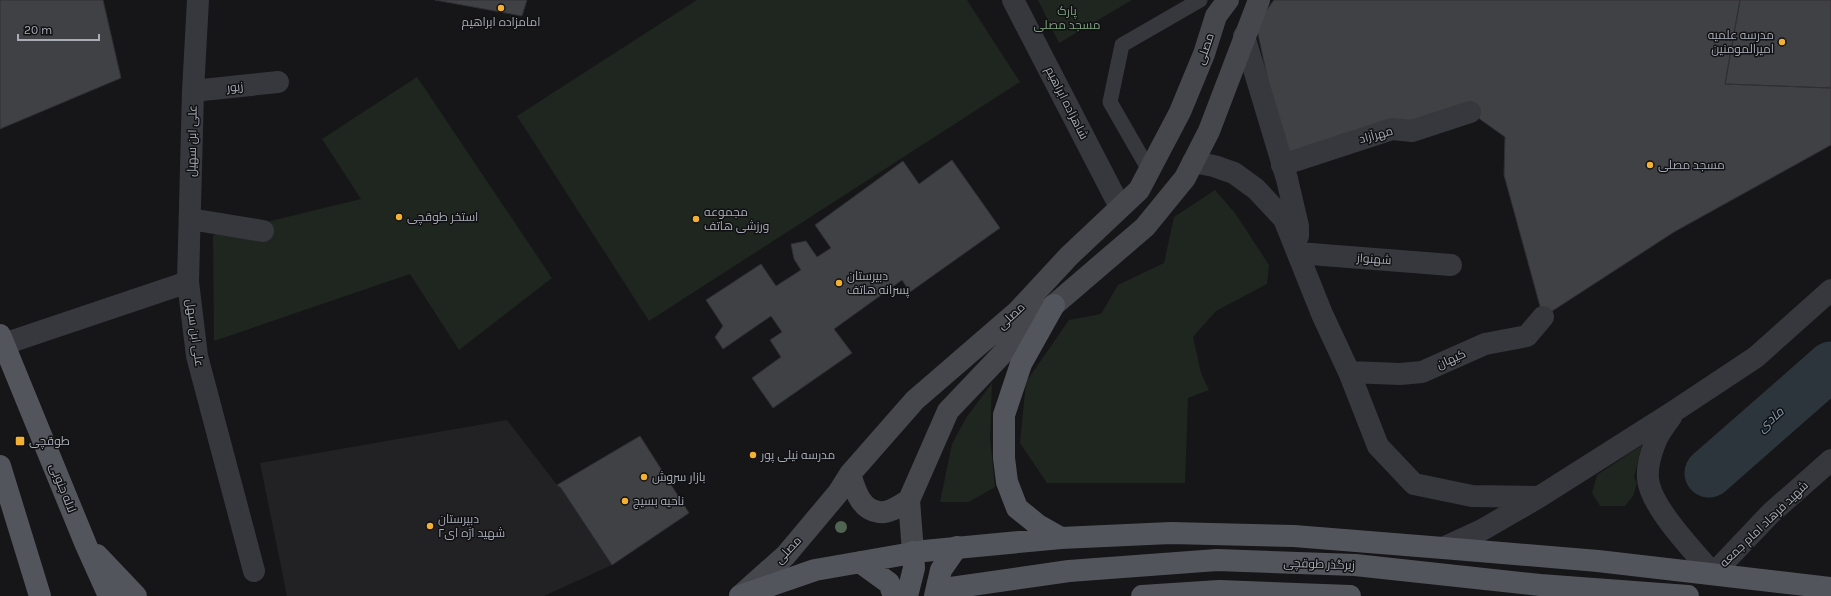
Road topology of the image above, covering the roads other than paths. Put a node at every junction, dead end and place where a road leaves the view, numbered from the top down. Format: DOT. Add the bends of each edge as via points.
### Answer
graph roads {
  1 [pos="198,0"];
  2 [pos="1013,0"];
  3 [pos="1200,0"];
  4 [pos="1228,0"];
  5 [pos="1259,0"];
  6 [pos="1244,36"];
  7 [pos="278,82"];
  8 [pos="193,91"];
  9 [pos="1470,112"];
  10 [pos="1193,162"];
  11 [pos="1282,165"];
  12 [pos="1149,170"];
  13 [pos="1120,207"];
  14 [pos="190,219"];
  15 [pos="263,231"];
  16 [pos="1298,253"];
  17 [pos="1450,265"];
  18 [pos="188,282"];
  19 [pos="1831,290"];
  20 [pos="1054,306"];
  21 [pos="1543,317"];
  22 [pos="2,340"];
  23 [pos="1349,372"];
  24 [pos="1673,412"];
  25 [pos="1831,460"];
  26 [pos="0,466"];
  27 [pos="850,474"];
  28 [pos="3,489"];
  29 [pos="1539,497"];
  30 [pos="909,500"];
  31 [pos="1061,538"];
  32 [pos="86,545"];
  33 [pos="957,547"];
  34 [pos="1443,548"];
  35 [pos="913,552"];
  36 [pos="860,562"];
  37 [pos="254,572"];
  38 [pos="1713,574"];
  39 [pos="1831,588"];
  40 [pos="943,592"];
  41 [pos="40,596"];
  42 [pos="109,596"];
  43 [pos="136,596"];
  44 [pos="740,596"];
  45 [pos="894,596"];
  46 [pos="907,596"];
  47 [pos="1142,596"];
  48 [pos="1350,596"];
  49 [pos="1688,596"];
  1 -- 8 [label="street, علی ابن سهیل"];
  2 -- 13 [label="street, شاهزاده ابراهیم"];
  3 -- 12 [label="lane" via="1122,45 1110,102"];
  4 -- 12 [label="main road, مصلی" via="1216,16 1204,54 1180,112"];
  5 -- 6 [label="main road, مصلی"];
  6 -- 10 [label="main road, مصلی" via="1209,131"];
  6 -- 11 [label="street"];
  7 -- 8 [label="street, زیور"];
  8 -- 14 [label="street, علی ابن سهیل"];
  9 -- 11 [label="street, مهرآزاد" via="1412,131 1392,129"];
  10 -- 16 [label="street" via="1234,173 1256,189 1284,219"];
  10 -- 20 [label="main road, مصلی" via="1185,178 1145,227"];
  11 -- 16 [label="street" via="1298,226"];
  12 -- 13 [label="main road, مصلی" via="1139,190"];
  13 -- 27 [label="main road, مصلی" via="1018,311 914,400"];
  14 -- 15 [label="street"];
  14 -- 18 [label="street, علی ابن سهیل"];
  16 -- 17 [label="street, شهنواز"];
  16 -- 23 [label="street"];
  18 -- 22 [label="street, علی ابن سهل"];
  18 -- 37 [label="street, علی ابن سهل" via="197,356"];
  19 -- 24 [label="street, شهید فرهاد امام جمعه" via="1756,357"];
  20 -- 30 [label="main road, مصلی" via="1025,330 948,411"];
  20 -- 31 [label="main road" via="1021,364 1004,414 1004,458 1007,482 1017,508 1038,525"];
  21 -- 23 [label="street, کیهان" via="1527,336 1485,344 1422,372"];
  22 -- 32 [label="main road, لاله جنوبی"];
  23 -- 29 [label="street" via="1378,446 1414,484 1472,496"];
  24 -- 29 [label="street, شهید فرهاد امام جمعه"];
  24 -- 38 [label="street, شهید فرهاد امام جمعه" via="1655,442 1648,479 1655,500"];
  25 -- 38 [label="street, شهید فرهاد امام جمعه" via="1771,513"];
  26 -- 28 [label="main road"];
  27 -- 30 [label="main road" via="856,494 865,506 880,512 892,510"];
  27 -- 44 [label="main road, مصلی" via="786,555"];
  28 -- 41 [label="main road"];
  29 -- 34 [label="street, شهید فرهاد امام جمعه" via="1482,530"];
  30 -- 35 [label="main road, مصلی"];
  31 -- 33 [label="main road"];
  31 -- 34 [label="main road" via="1171,533 1294,536"];
  32 -- 42 [label="main road, لاله جنوبی"];
  32 -- 43 [label="main road"];
  33 -- 35 [label="main road"];
  33 -- 40 [label="main road, bridge" via="941,570"];
  34 -- 38 [label="main road"];
  35 -- 36 [label="main road"];
  35 -- 46 [label="main road, bridge" via="914,568"];
  36 -- 44 [label="main road" via="815,570"];
  36 -- 45 [label="main road" via="889,583"];
  38 -- 39 [label="main road"];
  40 -- 49 [label="main road, زیرگذر طوقچی" via="1069,571 1217,560 1355,565 1540,585"];
  47 -- 48 [label="main road" via="1219,591"];
}
